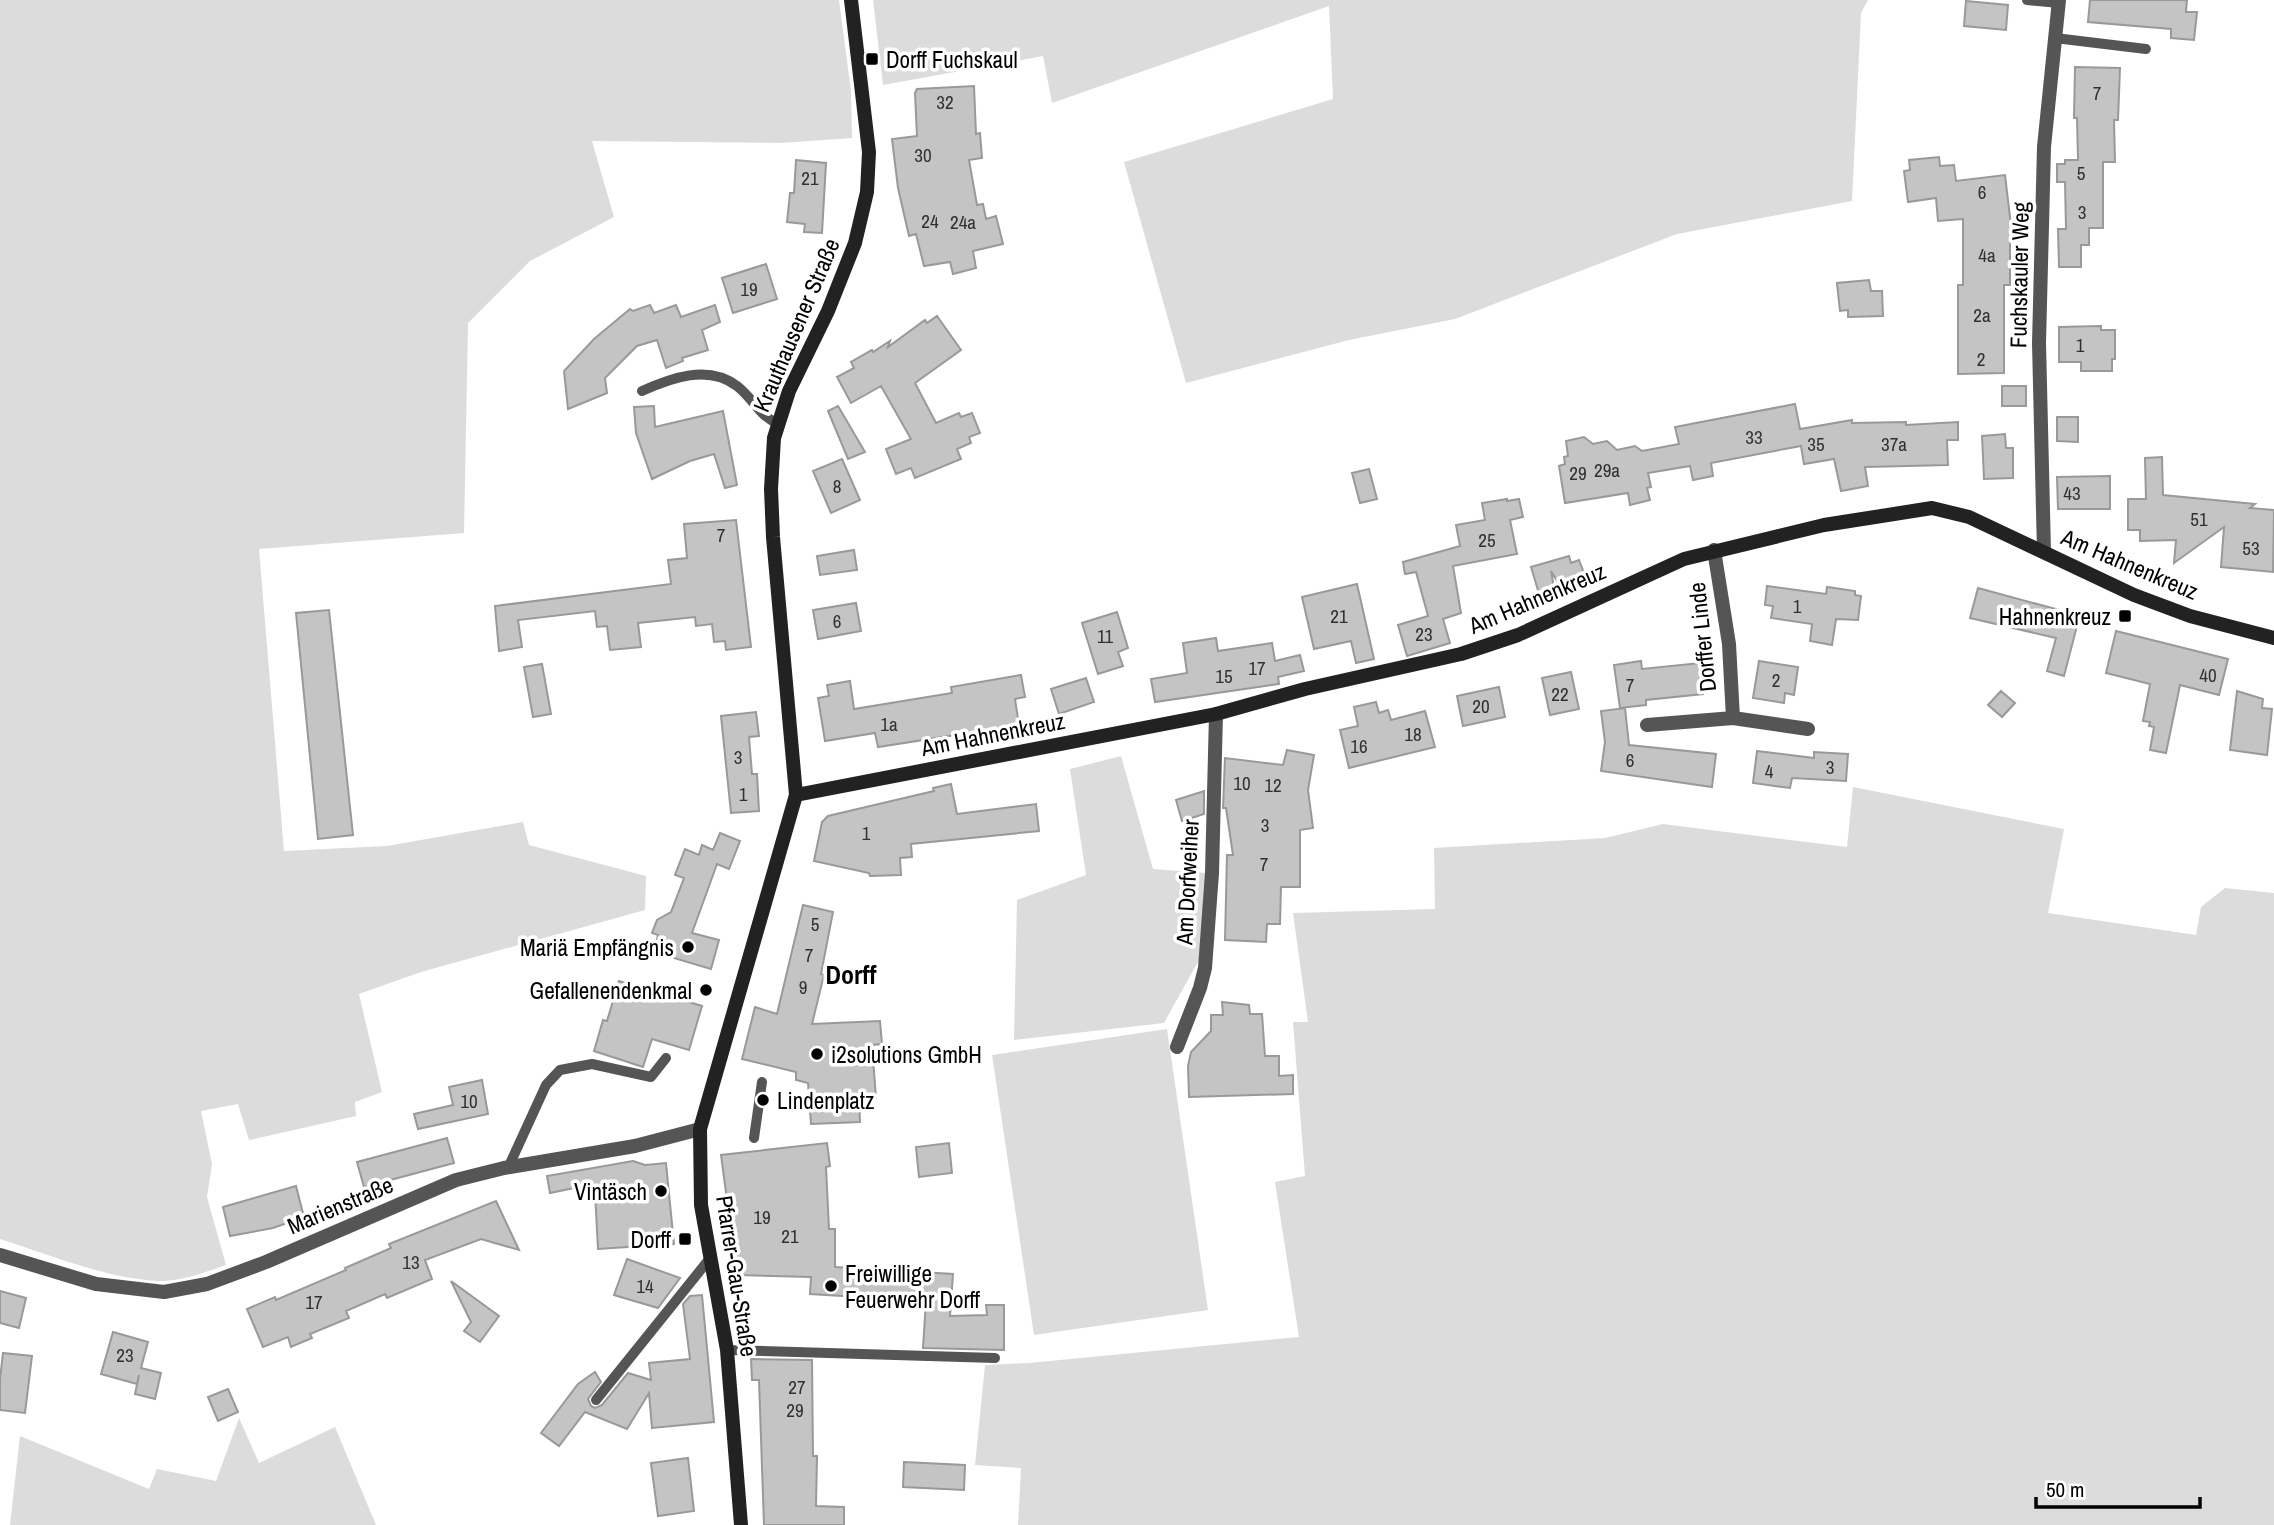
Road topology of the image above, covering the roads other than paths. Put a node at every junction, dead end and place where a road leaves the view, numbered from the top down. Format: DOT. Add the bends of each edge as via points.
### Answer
graph roads {
  1 [pos="851,0"];
  2 [pos="2027,0"];
  3 [pos="2059,2"];
  4 [pos="2055,38"];
  5 [pos="2146,49"];
  6 [pos="642,391"];
  7 [pos="778,424"];
  8 [pos="1714,550"];
  9 [pos="2044,552"];
  10 [pos="2274,638"];
  11 [pos="1216,714"];
  12 [pos="1733,718"];
  13 [pos="1647,725"];
  14 [pos="1808,729"];
  15 [pos="796,795"];
  16 [pos="1177,1047"];
  17 [pos="666,1058"];
  18 [pos="762,1082"];
  19 [pos="700,1129"];
  20 [pos="754,1138"];
  21 [pos="508,1168"];
  22 [pos="0,1255"];
  23 [pos="710,1257"];
  24 [pos="727,1350"];
  25 [pos="995,1358"];
  26 [pos="596,1400"];
  27 [pos="741,1525"];
  1 -- 7 [label="street, Krauthausener Straße" via="869,152 867,192 855,243"];
  2 -- 3 [label="lane"];
  3 -- 4 [label="street, Fuchskauler Weg"];
  4 -- 5 [label="lane"];
  4 -- 9 [label="street, Fuchskauler Weg" via="2044,147 2039,343"];
  6 -- 7 [label="lane" via="677,376 712,376 738,387 756,409"];
  7 -- 15 [label="street, Krauthausener Straße" via="771,489 773,537"];
  8 -- 9 [label="street, Am Hahnenkreuz" via="1824,525 1932,508 1969,517"];
  8 -- 11 [label="street, Am Hahnenkreuz" via="1654,572 1518,635 1461,654"];
  8 -- 12 [label="street, Dorffer Linde"];
  9 -- 10 [label="street, Am Hahnenkreuz" via="2190,616"];
  11 -- 15 [label="street, Am Hahnenkreuz"];
  11 -- 16 [label="street, Am Dorfweiher" via="1205,968"];
  12 -- 13 [label="street, Dorffer Linde"];
  12 -- 14 [label="street, Dorffer Linde"];
  15 -- 19 [label="street, Pfarrer-Gau-Straße"];
  17 -- 21 [label="lane" via="651,1077 592,1064 560,1070 547,1085"];
  18 -- 20 [label="lane"];
  19 -- 21 [label="street, Marienstraße" via="635,1146"];
  19 -- 23 [label="street, Pfarrer-Gau-Straße" via="701,1205"];
  21 -- 22 [label="street, Marienstraße" via="456,1180 207,1284 164,1292 96,1284"];
  23 -- 24 [label="street, Pfarrer-Gau-Straße"];
  23 -- 26 [label="lane"];
  24 -- 25 [label="lane"];
  24 -- 27 [label="street, Pfarrer-Gau-Straße"];
}
